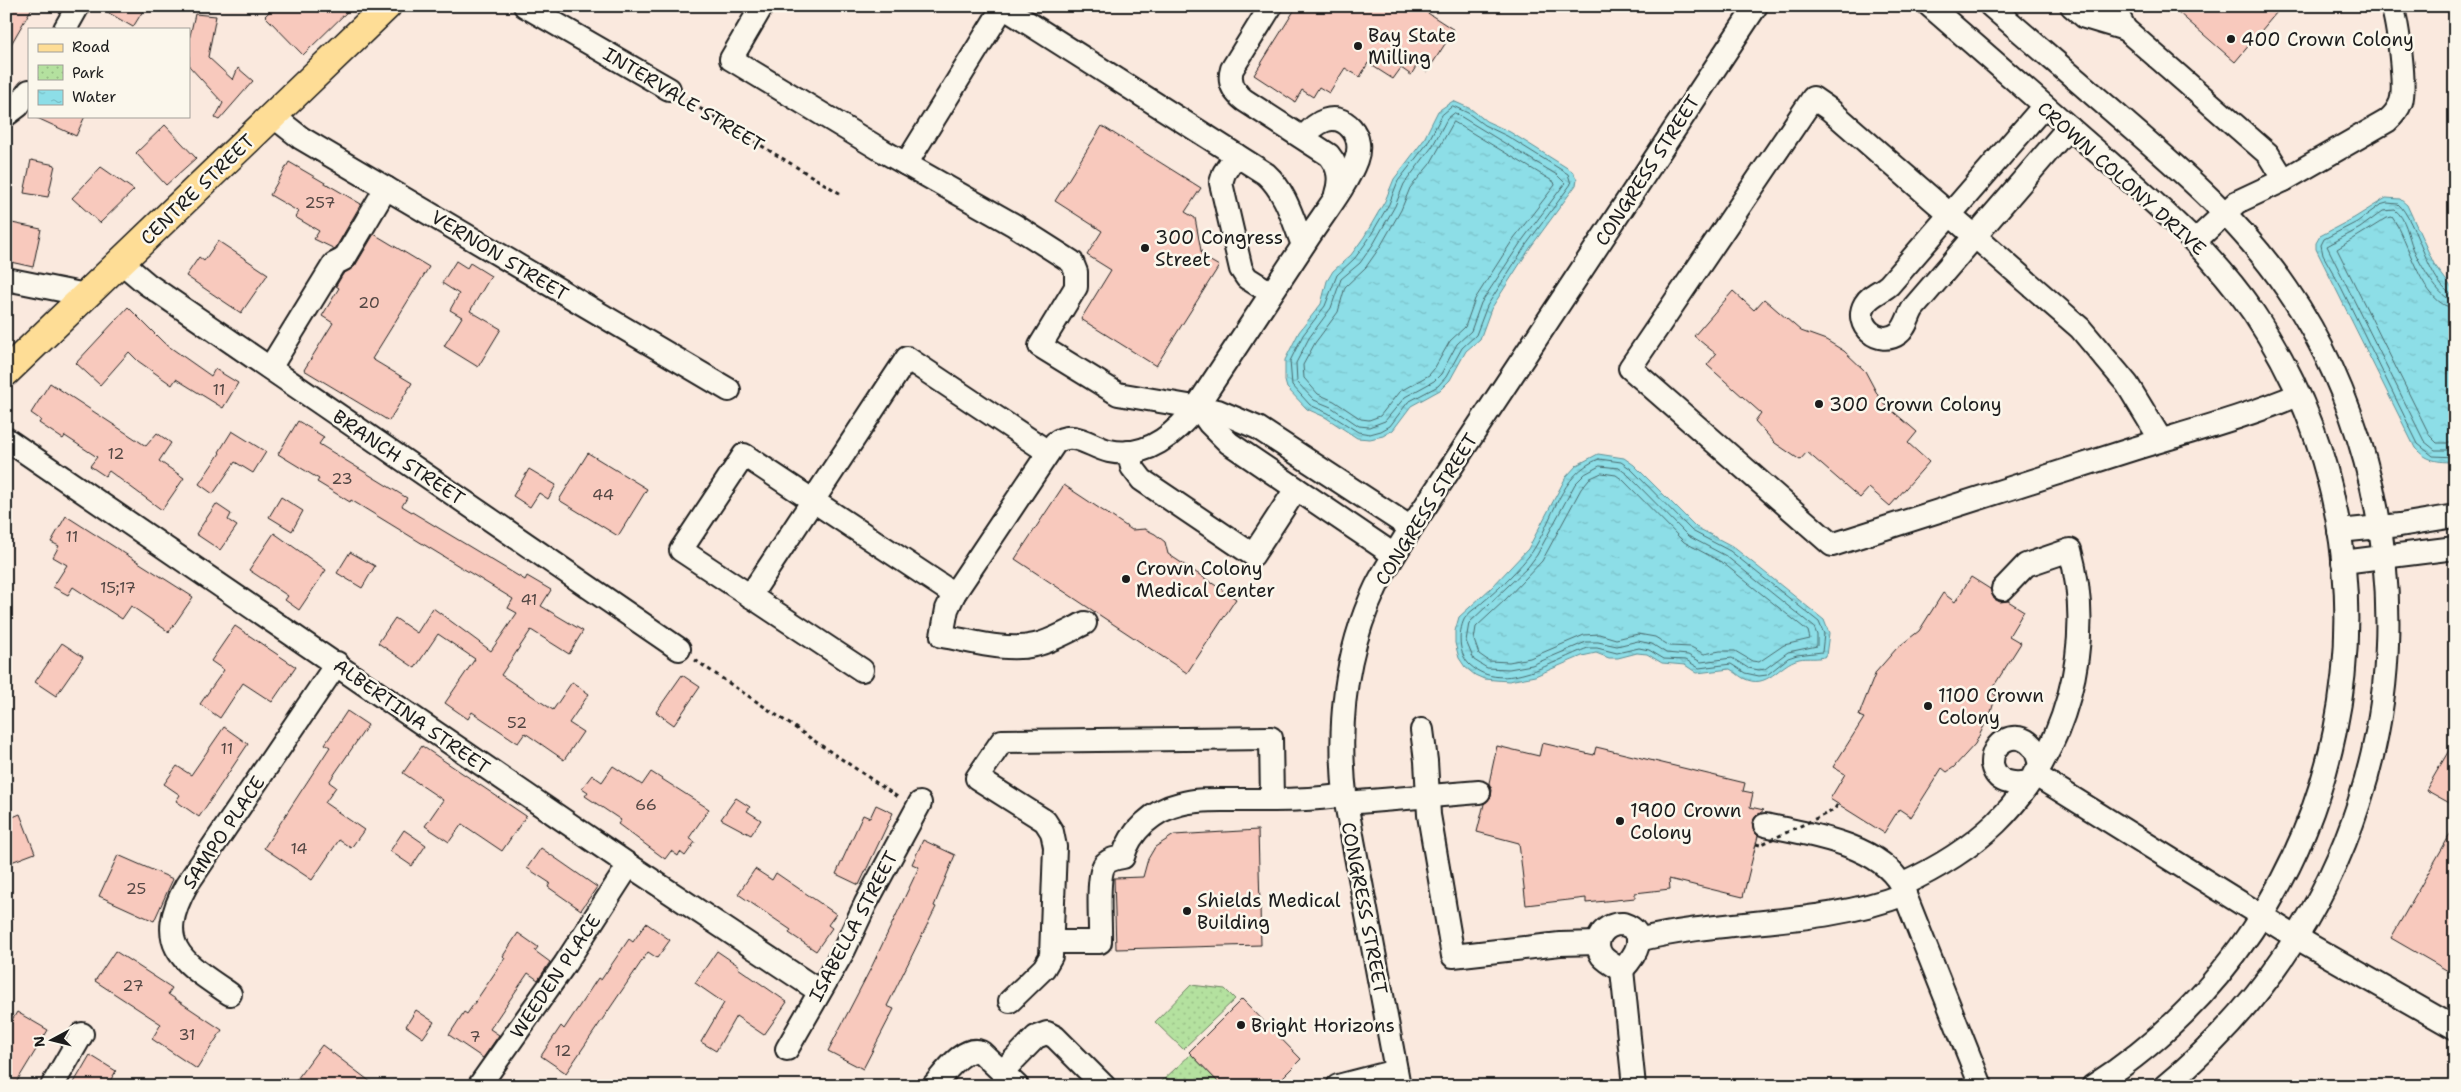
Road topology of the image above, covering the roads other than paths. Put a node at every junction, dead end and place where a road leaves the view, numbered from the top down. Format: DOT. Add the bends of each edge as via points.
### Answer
graph roads {
  1 [pos="78,6"];
  2 [pos="387,6"];
  3 [pos="526,6"];
  4 [pos="762,6"];
  5 [pos="1271,6"];
  6 [pos="1756,6"];
  7 [pos="1930,6"];
  8 [pos="1992,6"];
  9 [pos="2072,6"];
  10 [pos="2113,6"];
  11 [pos="2392,6"];
  12 [pos="66,28"];
  13 [pos="2125,29"];
  14 [pos="669,90"];
  15 [pos="28,91"];
  16 [pos="2044,106"];
  17 [pos="6,115"];
  18 [pos="273,116"];
  19 [pos="2069,128"];
  20 [pos="1304,138"];
  21 [pos="1236,154"];
  22 [pos="906,164"];
  23 [pos="2284,180"];
  24 [pos="386,188"];
  25 [pos="1335,197"];
  26 [pos="2225,212"];
  27 [pos="1950,214"];
  28 [pos="1975,236"];
  29 [pos="2195,241"];
  30 [pos="1303,245"];
  31 [pos="121,262"];
  32 [pos="6,279"];
  33 [pos="1271,293"];
  34 [pos="86,295"];
  35 [pos="1874,295"];
  36 [pos="1907,322"];
  37 [pos="270,368"];
  38 [pos="6,372"];
  39 [pos="729,390"];
  40 [pos="2298,394"];
  41 [pos="1197,406"];
  42 [pos="6,439"];
  43 [pos="2161,440"];
  44 [pos="1048,452"];
  45 [pos="1129,452"];
  46 [pos="1296,490"];
  47 [pos="813,501"];
  48 [pos="2455,516"];
  49 [pos="1411,528"];
  50 [pos="2380,528"];
  51 [pos="2340,532"];
  52 [pos="2455,548"];
  53 [pos="1394,555"];
  54 [pos="2385,559"];
  55 [pos="2343,562"];
  56 [pos="2003,589"];
  57 [pos="954,594"];
  58 [pos="750,596"];
  59 [pos="1085,623"];
  60 [pos="680,649"];
  61 [pos="336,664"];
  62 [pos="862,670"];
  63 [pos="1422,730"];
  64 [pos="2034,773"];
  65 [pos="1479,792"];
  66 [pos="1427,796"];
  67 [pos="1345,799"];
  68 [pos="1272,800"];
  69 [pos="918,806"];
  70 [pos="1760,835"];
  71 [pos="629,865"];
  72 [pos="1903,890"];
  73 [pos="2261,915"];
  74 [pos="2296,938"];
  75 [pos="1638,940"];
  76 [pos="1052,942"];
  77 [pos="1598,943"];
  78 [pos="1622,970"];
  79 [pos="819,991"];
  80 [pos="230,994"];
  81 [pos="1010,1001"];
  82 [pos="2455,1028"];
  83 [pos="82,1034"];
  84 [pos="787,1049"];
  85 [pos="1397,1078"];
  86 [pos="1010,1079"];
  87 [pos="52,1086"];
  88 [pos="479,1086"];
  89 [pos="933,1086"];
  90 [pos="1104,1086"];
  91 [pos="1338,1086"];
  92 [pos="1634,1086"];
  93 [pos="1981,1086"];
  94 [pos="2094,1086"];
  95 [pos="2165,1086"];
  1 -- 12 [label="street"];
  2 -- 18 [label="main road, CENTRE STREET"];
  3 -- 14 [label="street, INTERVALE STREET"];
  4 -- 22 [label="street" via="731,59"];
  5 -- 20 [label="street" via="1231,73 1232,84 1241,98"];
  6 -- 49 [label="street, CONGRESS STREET"];
  7 -- 16 [label="street, CROWN COLONY DRIVE"];
  8 -- 26 [label="street"];
  9 -- 13 [label="street" via="2086,17"];
  10 -- 13 [label="street"];
  11 -- 23 [label="street" via="2402,85 2396,113"];
  13 -- 23 [label="street" via="2268,154"];
  15 -- 17 [label="street" via="18,106"];
  16 -- 19 [label="street, CROWN COLONY DRIVE"];
  16 -- 27 [label="street"];
  18 -- 24 [label="street, VERNON STREET" via="301,138"];
  18 -- 31 [label="main road, CENTRE STREET"];
  19 -- 28 [label="street"];
  19 -- 29 [label="street, CROWN COLONY DRIVE"];
  20 -- 25 [label="street" via="1324,151 1335,164 1339,180"];
  20 -- 25 [label="street" via="1315,124 1325,119 1343,122 1354,132 1359,144 1357,158"];
  21 -- 22 [label="street" via="1003,7"];
  21 -- 30 [label="street" via="1266,174 1277,186"];
  21 -- 33 [label="street" via="1224,173 1222,183 1240,265 1247,278"];
  22 -- 41 [label="street" via="1072,262 1076,287 1040,346 1118,394"];
  23 -- 26 [label="street" via="2241,199"];
  24 -- 37 [label="street" via="344,259 334,264"];
  24 -- 39 [label="street, VERNON STREET"];
  25 -- 30 [label="street"];
  26 -- 29 [label="street"];
  26 -- 50 [label="street" via="2288,290 2330,364 2361,444"];
  27 -- 28 [label="street"];
  27 -- 35 [label="street" via="1889,285"];
  27 -- 43 [label="street" via="1813,98 1630,368 1832,545"];
  28 -- 36 [label="street" via="1914,307"];
  28 -- 43 [label="street" via="2091,340 2135,394"];
  29 -- 40 [label="street, CROWN COLONY DRIVE" via="2254,313"];
  30 -- 33 [label="street"];
  31 -- 34 [label="main road, CENTRE STREET"];
  31 -- 37 [label="street, BRANCH STREET"];
  32 -- 34 [label="street"];
  33 -- 41 [label="street"];
  34 -- 38 [label="main road, CENTRE STREET"];
  35 -- 36 [label="street" via="1886,292 1900,297 1906,307"];
  35 -- 36 [label="street" via="1862,310 1863,322 1870,332 1877,337 1890,338"];
  37 -- 60 [label="street, BRANCH STREET"];
  40 -- 43 [label="street"];
  40 -- 51 [label="street, CROWN COLONY DRIVE" via="2321,456"];
  41 -- 45 [label="street" via="1180,427 1157,444"];
  41 -- 46 [label="street" via="1208,423 1229,443"];
  41 -- 49 [label="street" via="1231,415 1258,428"];
  42 -- 61 [label="street, ALBERTINA STREET"];
  44 -- 45 [label="street" via="1058,440 1073,438 1107,450"];
  44 -- 47 [label="street" via="907,358"];
  44 -- 57 [label="street"];
  45 -- 46 [label="street" via="1132,467 1142,480 1253,554"];
  46 -- 53 [label="street"];
  47 -- 57 [label="street"];
  47 -- 58 [label="street"];
  47 -- 58 [label="street" via="744,455 702,518 681,550"];
  48 -- 50 [label="street"];
  49 -- 53 [label="street, CONGRESS STREET"];
  50 -- 51 [label="street"];
  50 -- 54 [label="street"];
  51 -- 55 [label="street, CROWN COLONY DRIVE"];
  52 -- 54 [label="street"];
  53 -- 67 [label="street, CONGRESS STREET" via="1369,603 1350,672 1341,732"];
  54 -- 55 [label="street"];
  54 -- 74 [label="street" via="2388,607 2386,669 2382,712 2371,766 2344,846 2327,884"];
  55 -- 73 [label="street, CROWN COLONY DRIVE" via="2346,646 2333,747 2306,830"];
  56 -- 64 [label="street" via="2026,565 2070,550 2079,605 2076,667 2062,720"];
  57 -- 59 [label="street" via="947,609 942,636 1004,646 1026,646 1047,641"];
  58 -- 62 [label="street"];
  61 -- 71 [label="street, ALBERTINA STREET"];
  61 -- 80 [label="street, SAMPO PLACE" via="186,886 174,912 173,933 178,953 192,968"];
  63 -- 66 [label="street"];
  64 -- 72 [label="street" via="2006,813 1970,845"];
  64 -- 73 [label="street"];
  65 -- 66 [label="street"];
  66 -- 67 [label="street"];
  66 -- 77 [label="street" via="1453,956"];
  67 -- 68 [label="street"];
  67 -- 85 [label="street, CONGRESS STREET"];
  68 -- 76 [label="street" via="1198,801 1168,807 1136,832 1123,857 1108,862 1102,871 1100,942"];
  68 -- 76 [label="street" via="1271,738 1002,741 977,778 1033,812 1045,821 1052,832"];
  69 -- 79 [label="street, ISABELLA STREET" via="844,950"];
  70 -- 72 [label="street" via="1828,840 1860,852 1892,871"];
  71 -- 79 [label="street, ALBERTINA STREET"];
  71 -- 88 [label="street, WEEDEN PLACE" via="565,964"];
  72 -- 75 [label="street" via="1852,910 1682,930"];
  72 -- 93 [label="street"];
  73 -- 74 [label="street"];
  73 -- 94 [label="street, CROWN COLONY DRIVE" via="2230,961 2192,1007 2142,1051"];
  74 -- 82 [label="street"];
  74 -- 95 [label="street" via="2236,1019 2206,1051"];
  75 -- 77 [label="street" via="1628,926 1616,924 1604,930"];
  75 -- 78 [label="street" via="1637,953"];
  76 -- 81 [label="street" via="1048,963"];
  77 -- 78 [label="street" via="1603,957"];
  78 -- 92 [label="street"];
  79 -- 84 [label="street, ISABELLA STREET"];
  83 -- 87 [label="street"];
  85 -- 91 [label="street"];
  86 -- 89 [label="street" via="981,1052 970,1050"];
  86 -- 90 [label="street" via="1036,1037 1047,1033 1055,1037"];
}
